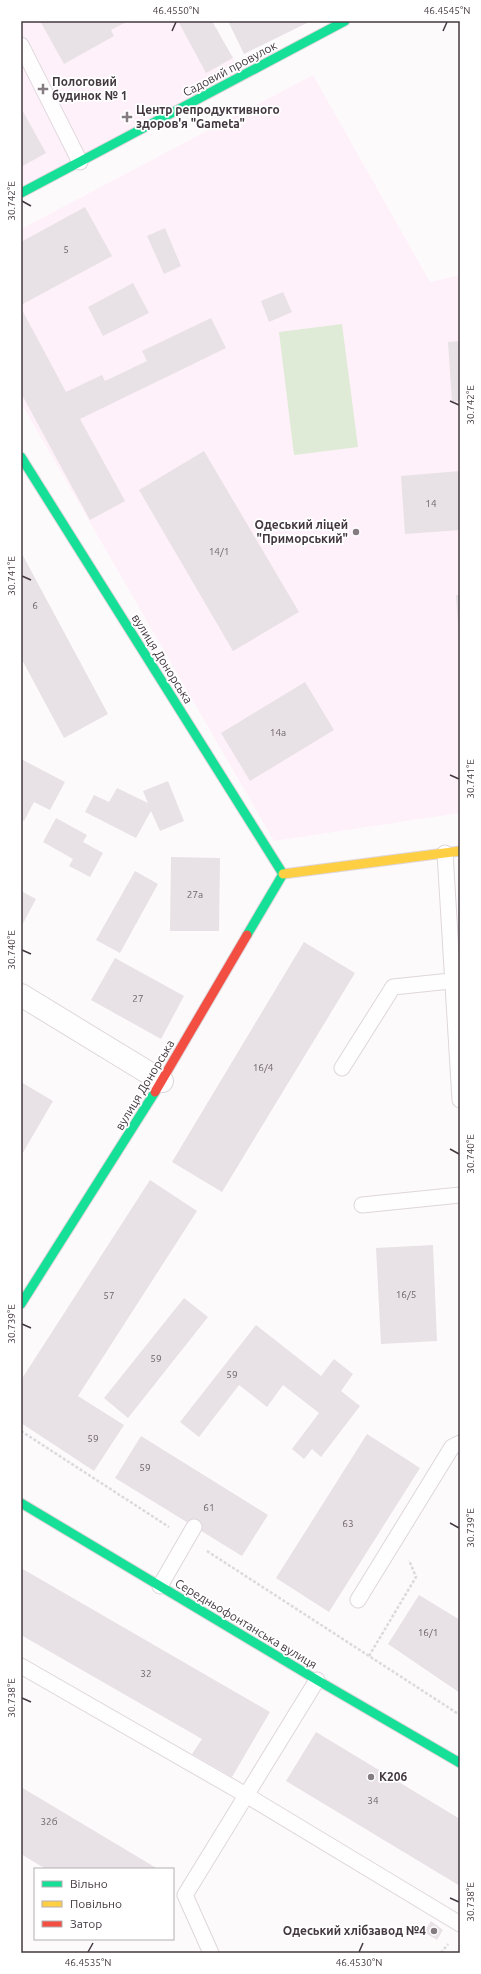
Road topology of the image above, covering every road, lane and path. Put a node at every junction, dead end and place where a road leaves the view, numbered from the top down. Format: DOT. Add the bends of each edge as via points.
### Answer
graph roads {
  1 [pos="345,21"];
  2 [pos="21,45"];
  3 [pos="80,162"];
  4 [pos="21,193"];
  5 [pos="21,457"];
  6 [pos="453,852"];
  7 [pos="283,874"];
  8 [pos="456,980"];
  9 [pos="21,995"];
  10 [pos="342,1068"];
  11 [pos="162,1081"];
  12 [pos="460,1100"];
  13 [pos="460,1195"];
  14 [pos="362,1205"];
  15 [pos="21,1304"];
  16 [pos="21,1431"];
  17 [pos="460,1443"];
  18 [pos="21,1503"];
  19 [pos="191,1532"];
  20 [pos="399,1534"];
  21 [pos="160,1586"];
  22 [pos="358,1600"];
  23 [pos="369,1656"];
  24 [pos="21,1666"];
  25 [pos="317,1680"];
  26 [pos="460,1715"];
  27 [pos="460,1763"];
  28 [pos="246,1795"];
  29 [pos="460,1924"];
  30 [pos="211,1953"];
  1 -- 3 [label="street, Садовий провулок"];
  2 -- 3 [label="lane"];
  3 -- 4 [label="street, Садовий провулок"];
  5 -- 7 [label="street, вулиця Донорська"];
  6 -- 7 [label="street"];
  6 -- 8 [label="lane"];
  7 -- 11 [label="street, вулиця Донорська"];
  8 -- 10 [label="lane" via="393,987"];
  8 -- 12 [label="lane"];
  9 -- 11 [label="street"];
  11 -- 15 [label="street, вулиця Донорська"];
  13 -- 14 [label="lane"];
  16 -- 19 [label="path"];
  17 -- 20 [label="lane" via="452,1447"];
  18 -- 21 [label="street, Середньофонтанська вулиця"];
  19 -- 21 [label="lane"];
  19 -- 23 [label="path"];
  20 -- 22 [label="lane"];
  20 -- 23 [label="path" via="416,1577"];
  21 -- 25 [label="street, Середньофонтанська вулиця"];
  23 -- 26 [label="path"];
  24 -- 28 [label="lane"];
  25 -- 27 [label="street, Середньофонтанська вулиця"];
  25 -- 28 [label="lane"];
  28 -- 29 [label="lane"];
  28 -- 30 [label="lane" via="185,1895"];
}
